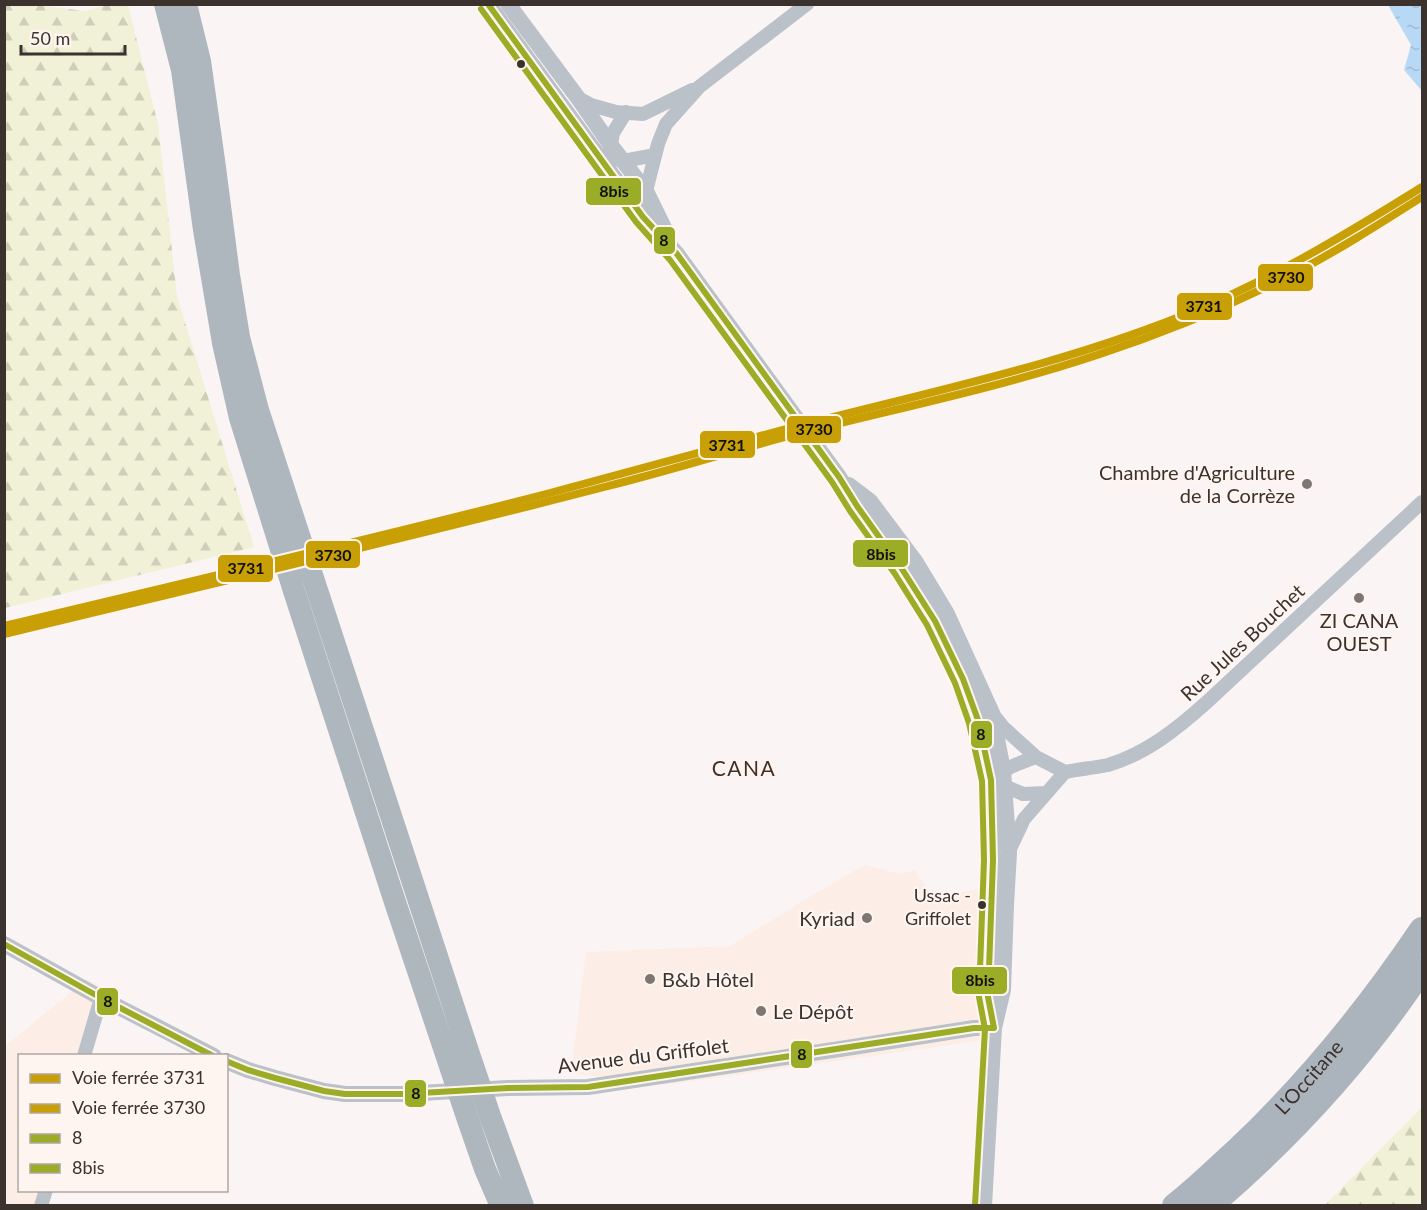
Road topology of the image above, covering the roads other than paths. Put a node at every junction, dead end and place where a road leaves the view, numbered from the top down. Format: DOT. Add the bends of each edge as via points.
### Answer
graph roads {
  1 [pos="165,4"];
  2 [pos="186,4"];
  3 [pos="488,4"];
  4 [pos="508,4"];
  5 [pos="807,4"];
  6 [pos="699,87"];
  7 [pos="557,98"];
  8 [pos="579,98"];
  9 [pos="627,112"];
  10 [pos="614,154"];
  11 [pos="655,155"];
  12 [pos="625,191"];
  13 [pos="646,191"];
  14 [pos="677,254"];
  15 [pos="839,477"];
  16 [pos="1422,502"];
  17 [pos="304,587"];
  18 [pos="992,713"];
  19 [pos="1036,757"];
  20 [pos="1065,772"];
  21 [pos="999,779"];
  22 [pos="1046,793"];
  23 [pos="1009,853"];
  24 [pos="1422,930"];
  25 [pos="4,944"];
  26 [pos="1422,968"];
  27 [pos="101,998"];
  28 [pos="994,1028"];
  29 [pos="85,1054"];
  30 [pos="210,1054"];
  31 [pos="458,1055"];
  32 [pos="228,1062"];
  33 [pos="501,1206"];
  34 [pos="523,1206"];
  35 [pos="984,1206"];
  36 [pos="1175,1206"];
  37 [pos="1209,1206"];
  1 -- 17 [label="highway" via="182,70 204,230 240,417 274,528"];
  2 -- 17 [label="highway" via="200,62 240,337 258,410 291,511"];
  3 -- 7 [label="street"];
  4 -- 8 [label="street"];
  5 -- 6 [label="street"];
  6 -- 9 [label="street" via="643,114"];
  6 -- 11 [label="street" via="666,123"];
  7 -- 10 [label="street"];
  7 -- 12 [label="street"];
  8 -- 9 [label="street" via="591,105"];
  8 -- 10 [label="street"];
  9 -- 10 [label="street" via="613,133"];
  10 -- 11 [label="street"];
  10 -- 12 [label="street"];
  10 -- 13 [label="street"];
  11 -- 13 [label="street"];
  12 -- 14 [label="street"];
  13 -- 14 [label="street"];
  14 -- 15 [label="street"];
  15 -- 18 [label="street" via="870,501 915,561 947,614"];
  15 -- 21 [label="street" via="935,621 963,679"];
  16 -- 20 [label="street, Rue Jules Bouchet" via="1172,731 1141,752 1107,765"];
  17 -- 31 [label="highway"];
  18 -- 19 [label="street"];
  18 -- 21 [label="street"];
  19 -- 20 [label="street"];
  19 -- 21 [label="street" via="1011,765"];
  20 -- 22 [label="street"];
  21 -- 22 [label="street" via="1023,794"];
  21 -- 23 [label="street"];
  21 -- 28 [label="street" via="988,997"];
  22 -- 23 [label="street" via="1024,819"];
  23 -- 28 [label="street" via="1003,990"];
  24 -- 36 [label="highway, L'Occitane" via="1366,1009 1294,1094"];
  25 -- 27 [label="street"];
  26 -- 37 [label="highway, L'Occitane" via="1320,1098"];
  27 -- 29 [label="street"];
  27 -- 30 [label="street"];
  28 -- 32 [label="street, Avenue du Griffolet" via="588,1087 345,1094 275,1078"];
  28 -- 35 [label="street"];
  31 -- 33 [label="highway" via="467,1117"];
  31 -- 34 [label="highway" via="490,1116"];
}
